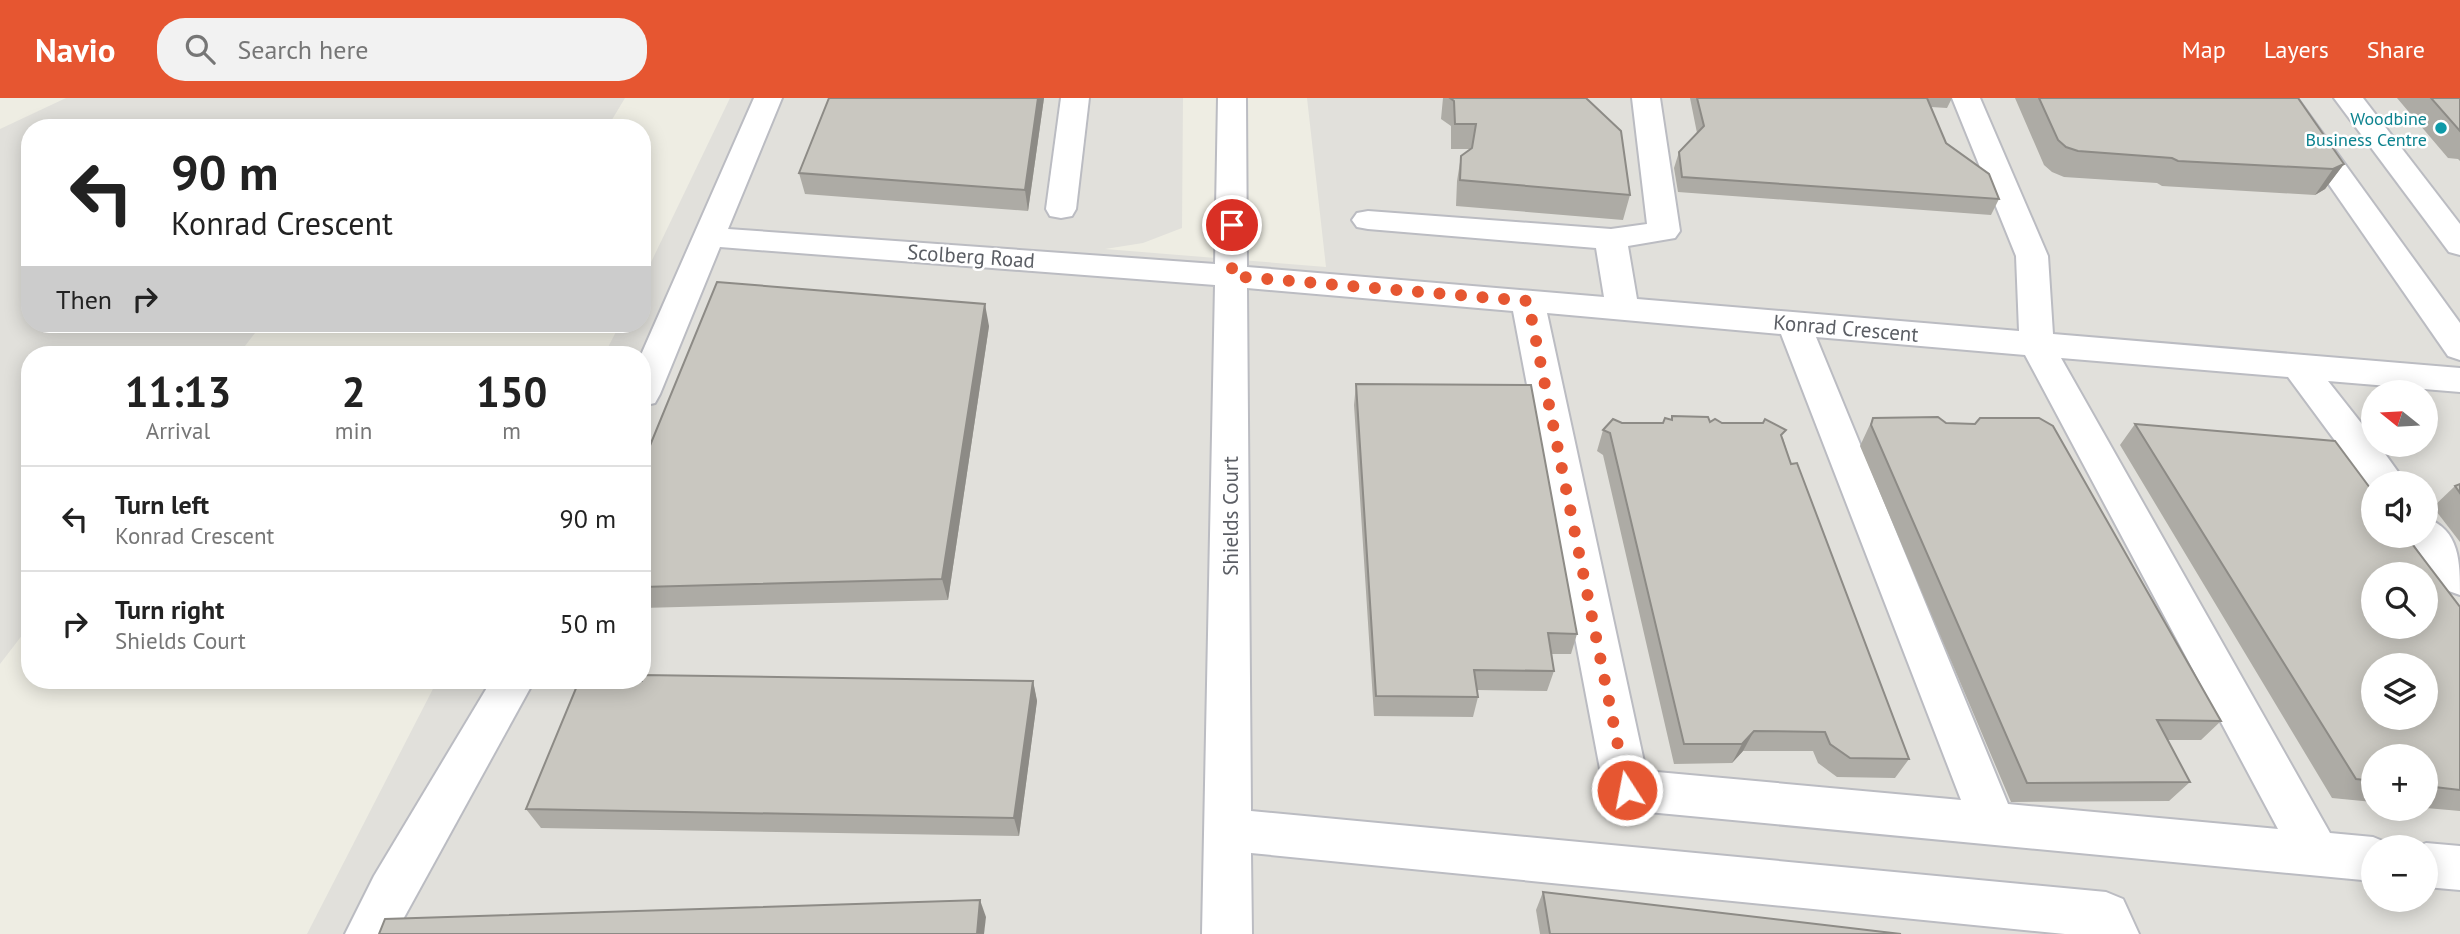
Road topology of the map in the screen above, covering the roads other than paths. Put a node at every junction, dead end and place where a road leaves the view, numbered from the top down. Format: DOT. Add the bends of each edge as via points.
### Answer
graph roads {
  1 [pos="768,98"];
  2 [pos="1075,98"];
  3 [pos="1232,98"];
  4 [pos="1646,98"];
  5 [pos="1966,98"];
  6 [pos="2283,98"];
  7 [pos="2348,98"];
  8 [pos="1061,209"];
  9 [pos="1368,220"];
  10 [pos="711,237"];
  11 [pos="1611,239"];
  12 [pos="2460,245"];
  13 [pos="1232,276"];
  14 [pos="1528,301"];
  15 [pos="1622,309"];
  16 [pos="1794,324"];
  17 [pos="2036,343"];
  18 [pos="2460,348"];
  19 [pos="2298,366"];
  20 [pos="651,374"];
  21 [pos="2460,380"];
  22 [pos="2378,471"];
  23 [pos="2437,548"];
  24 [pos="2460,579"];
  25 [pos="508,689"];
  26 [pos="1994,826"];
  27 [pos="1228,830"];
  28 [pos="2316,853"];
  29 [pos="2361,858"];
  30 [pos="2438,865"];
  31 [pos="2460,868"];
  32 [pos="370,934"];
  33 [pos="1227,934"];
  34 [pos="2114,934"];
  1 -- 10 [label="street"];
  2 -- 8 [label="street"];
  3 -- 13 [label="street, Shields Court"];
  4 -- 11 [label="street" via="1664,231"];
  5 -- 17 [label="street" via="2032,256"];
  6 -- 18 [label="street"];
  7 -- 12 [label="street"];
  9 -- 11 [label="street"];
  10 -- 13 [label="street, Scolberg Road"];
  10 -- 20 [label="street"];
  11 -- 15 [label="street"];
  13 -- 14 [label="street, Konrad Crescent"];
  13 -- 27 [label="street, Shields Court"];
  14 -- 15 [label="street, Konrad Crescent"];
  14 -- 26 [label="street" via="1627,790"];
  15 -- 16 [label="street, Konrad Crescent"];
  16 -- 17 [label="street, Konrad Crescent"];
  16 -- 26 [label="street"];
  17 -- 19 [label="street, Konrad Crescent"];
  17 -- 28 [label="street"];
  19 -- 21 [label="street, Konrad Crescent"];
  19 -- 22 [label="street"];
  23 -- 24 [label="street"];
  25 -- 32 [label="street"];
  26 -- 28 [label="street"];
  27 -- 33 [label="street, Shields Court"];
  27 -- 34 [label="street" via="2106,915"];
  28 -- 29 [label="street"];
  30 -- 31 [label="street"];
}
